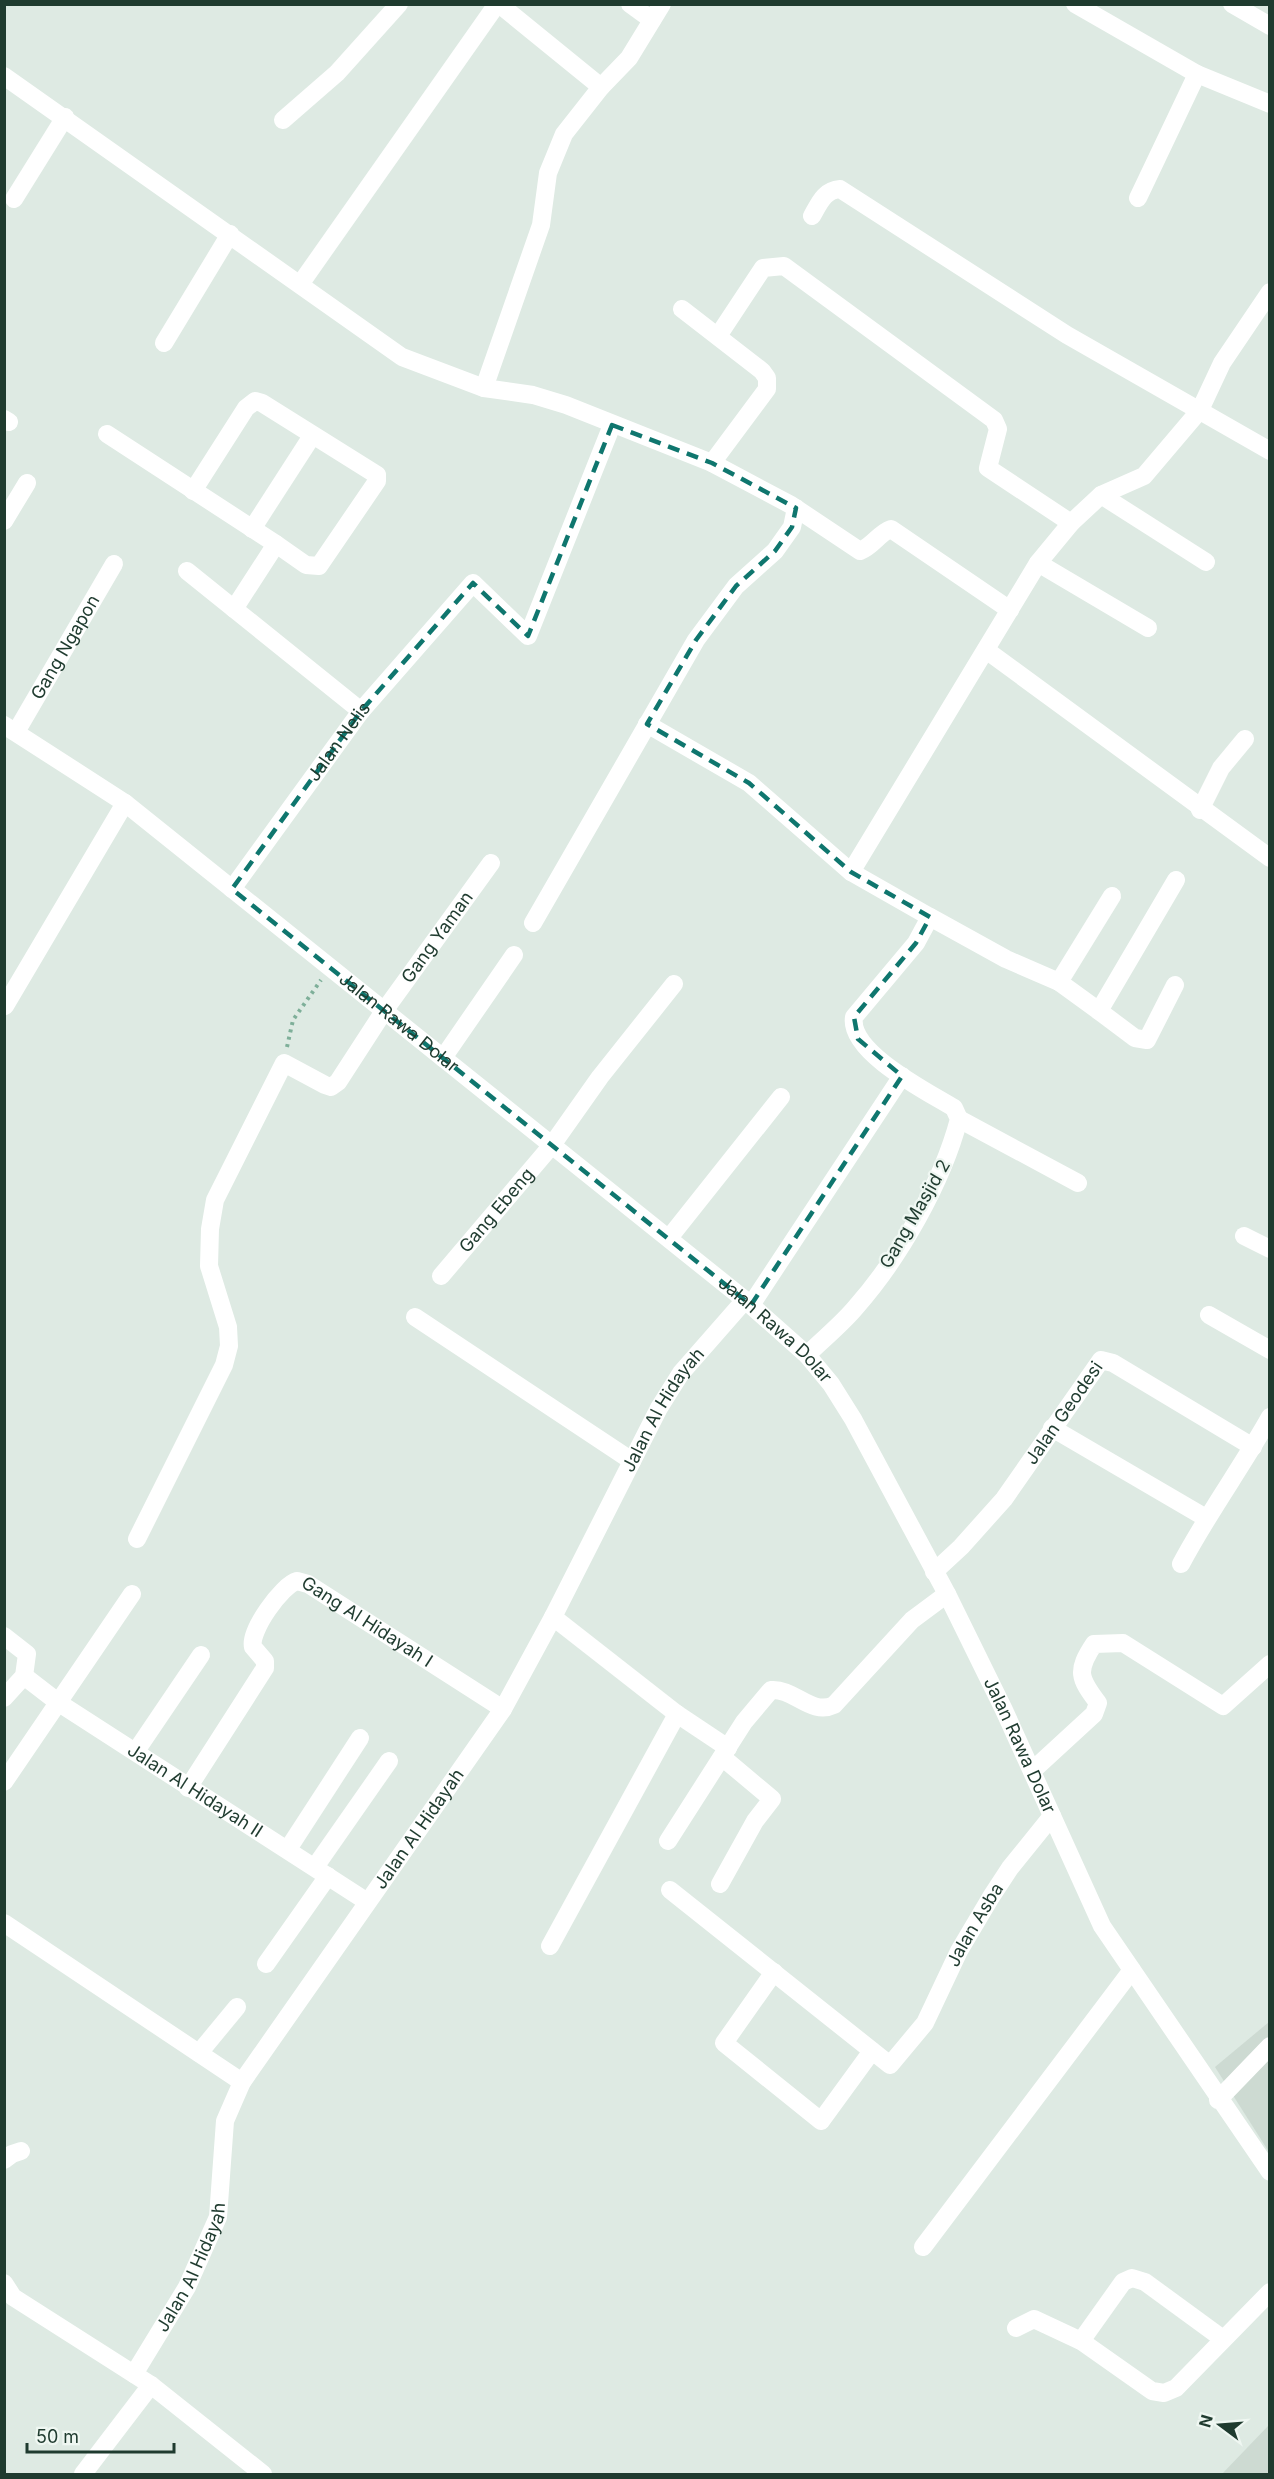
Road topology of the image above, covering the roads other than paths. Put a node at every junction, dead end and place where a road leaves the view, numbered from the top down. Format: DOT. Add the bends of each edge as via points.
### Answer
graph roads {
  1 [pos="399,4"];
  2 [pos="498,4"];
  3 [pos="630,4"];
  4 [pos="1075,4"];
  5 [pos="1232,4"];
  6 [pos="657,12"];
  7 [pos="1269,26"];
  8 [pos="1197,74"];
  9 [pos="4,76"];
  10 [pos="601,87"];
  11 [pos="1269,104"];
  12 [pos="65,117"];
  13 [pos="283,120"];
  14 [pos="1138,198"];
  15 [pos="14,199"];
  16 [pos="812,216"];
  17 [pos="230,234"];
  18 [pos="301,283"];
  19 [pos="1269,292"];
  20 [pos="682,309"];
  21 [pos="718,336"];
  22 [pos="164,343"];
  23 [pos="484,388"];
  24 [pos="1200,410"];
  25 [pos="612,425"];
  26 [pos="107,434"];
  27 [pos="312,436"];
  28 [pos="1269,451"];
  29 [pos="712,464"];
  30 [pos="27,483"];
  31 [pos="193,491"];
  32 [pos="1101,495"];
  33 [pos="796,508"];
  34 [pos="4,521"];
  35 [pos="1071,523"];
  36 [pos="252,529"];
  37 [pos="276,544"];
  38 [pos="1206,562"];
  39 [pos="1038,563"];
  40 [pos="114,564"];
  41 [pos="187,571"];
  42 [pos="234,609"];
  43 [pos="1010,610"];
  44 [pos="1148,628"];
  45 [pos="986,650"];
  46 [pos="362,711"];
  47 [pos="647,724"];
  48 [pos="10,729"];
  49 [pos="1245,739"];
  50 [pos="124,803"];
  51 [pos="1200,810"];
  52 [pos="1269,858"];
  53 [pos="491,863"];
  54 [pos="851,872"];
  55 [pos="1176,880"];
  56 [pos="232,889"];
  57 [pos="1112,896"];
  58 [pos="930,917"];
  59 [pos="534,923"];
  60 [pos="514,955"];
  61 [pos="1059,982"];
  62 [pos="674,984"];
  63 [pos="1175,985"];
  64 [pos="4,1006"];
  65 [pos="384,1011"];
  66 [pos="1099,1011"];
  67 [pos="443,1058"];
  68 [pos="902,1076"];
  69 [pos="781,1097"];
  70 [pos="959,1119"];
  71 [pos="552,1145"];
  72 [pos="1078,1182"];
  73 [pos="1244,1236"];
  74 [pos="669,1238"];
  75 [pos="1269,1249"];
  76 [pos="441,1276"];
  77 [pos="748,1302"];
  78 [pos="1209,1315"];
  79 [pos="415,1317"];
  80 [pos="1269,1350"];
  81 [pos="807,1355"];
  82 [pos="1269,1417"];
  83 [pos="1052,1428"];
  84 [pos="1253,1447"];
  85 [pos="632,1461"];
  86 [pos="1206,1518"];
  87 [pos="137,1539"];
  88 [pos="1181,1564"];
  89 [pos="934,1572"];
  90 [pos="132,1594"];
  91 [pos="947,1594"];
  92 [pos="553,1617"];
  93 [pos="4,1636"];
  94 [pos="201,1655"];
  95 [pos="1269,1664"];
  96 [pos="24,1676"];
  97 [pos="4,1698"];
  98 [pos="59,1703"];
  99 [pos="503,1709"];
  100 [pos="677,1714"];
  101 [pos="360,1738"];
  102 [pos="136,1751"];
  103 [pos="725,1753"];
  104 [pos="389,1761"];
  105 [pos="1032,1771"];
  106 [pos="4,1782"];
  107 [pos="188,1788"];
  108 [pos="1052,1816"];
  109 [pos="668,1841"];
  110 [pos="288,1849"];
  111 [pos="321,1871"];
  112 [pos="720,1884"];
  113 [pos="670,1890"];
  114 [pos="366,1901"];
  115 [pos="4,1923"];
  116 [pos="550,1946"];
  117 [pos="266,1964"];
  118 [pos="1132,1970"];
  119 [pos="774,1972"];
  120 [pos="237,2007"];
  121 [pos="1269,2046"];
  122 [pos="872,2051"];
  123 [pos="199,2053"];
  124 [pos="242,2082"];
  125 [pos="1218,2100"];
  126 [pos="21,2151"];
  127 [pos="4,2160"];
  128 [pos="1269,2172"];
  129 [pos="923,2247"];
  130 [pos="1269,2292"];
  131 [pos="7,2296"];
  132 [pos="1016,2328"];
  133 [pos="1222,2338"];
  134 [pos="1081,2341"];
  135 [pos="134,2374"];
  136 [pos="151,2385"];
  137 [pos="257,2473"];
  138 [pos="83,2475"];
  1 -- 13 [label="street" via="337,73"];
  2 -- 10 [label="street"];
  2 -- 18 [label="street"];
  3 -- 6 [label="street"];
  4 -- 8 [label="street"];
  5 -- 7 [label="street"];
  6 -- 10 [label="street" via="629,58"];
  8 -- 11 [label="street"];
  8 -- 14 [label="street"];
  9 -- 12 [label="street"];
  10 -- 23 [label="street" via="564,135 548,173 541,225"];
  12 -- 15 [label="street"];
  12 -- 17 [label="street"];
  16 -- 24 [label="street" via="831,189 840,189 1067,335"];
  17 -- 18 [label="street"];
  17 -- 22 [label="street"];
  18 -- 23 [label="street" via="402,357"];
  19 -- 24 [label="street" via="1222,363"];
  20 -- 21 [label="street"];
  21 -- 29 [label="street" via="762,371 768,383"];
  21 -- 35 [label="street" via="763,268 784,266 994,420 998,429 988,468"];
  23 -- 25 [label="street" via="533,395"];
  24 -- 28 [label="street"];
  24 -- 32 [label="street" via="1144,476"];
  25 -- 29 [label="street"];
  25 -- 46 [label="street, Jalan Nelis" via="528,636 473,583"];
  26 -- 31 [label="street"];
  27 -- 31 [label="street" via="255,401 246,408"];
  27 -- 36 [label="street"];
  27 -- 37 [label="street" via="376,475 376,481 319,566 306,565"];
  29 -- 33 [label="street"];
  30 -- 34 [label="street"];
  31 -- 36 [label="street"];
  32 -- 35 [label="street"];
  32 -- 38 [label="street"];
  33 -- 43 [label="street" via="860,551 891,529"];
  33 -- 47 [label="street" via="792,527 775,550 736,586 696,640"];
  35 -- 39 [label="street"];
  36 -- 37 [label="street"];
  37 -- 42 [label="street"];
  39 -- 43 [label="street"];
  39 -- 44 [label="street"];
  40 -- 48 [label="street, Gang Ngapon"];
  41 -- 42 [label="street"];
  42 -- 46 [label="street"];
  43 -- 45 [label="street"];
  45 -- 51 [label="street"];
  45 -- 54 [label="street"];
  46 -- 56 [label="street, Jalan Nelis"];
  47 -- 54 [label="street" via="749,783"];
  47 -- 59 [label="street"];
  48 -- 50 [label="street, Jalan Rawa Dolar"];
  49 -- 51 [label="street" via="1221,768"];
  50 -- 56 [label="street, Jalan Rawa Dolar"];
  50 -- 64 [label="street"];
  51 -- 52 [label="street"];
  53 -- 65 [label="street, Gang Yaman"];
  54 -- 58 [label="street"];
  55 -- 66 [label="street"];
  56 -- 65 [label="street, Jalan Rawa Dolar"];
  57 -- 61 [label="street"];
  58 -- 61 [label="street" via="1006,959"];
  58 -- 68 [label="street" via="916,943 854,1017 858,1039"];
  60 -- 67 [label="street"];
  61 -- 66 [label="street"];
  62 -- 71 [label="street, Gang Ebeng"];
  63 -- 66 [label="street" via="1147,1040 1136,1038"];
  65 -- 67 [label="street, Jalan Rawa Dolar"];
  65 -- 87 [label="street, Gang Yaman" via="331,1087 284,1062 215,1200 209,1266 228,1327 229,1346 224,1365"];
  67 -- 71 [label="street, Jalan Rawa Dolar"];
  68 -- 70 [label="street" via="954,1108"];
  68 -- 77 [label="street, Jalan Al Hidayah"];
  69 -- 74 [label="street"];
  70 -- 72 [label="street"];
  70 -- 81 [label="street, Gang Masjid 2" via="950,1154 899,1248 856,1308"];
  71 -- 74 [label="street, Jalan Rawa Dolar"];
  71 -- 76 [label="street, Gang Ebeng"];
  73 -- 75 [label="street"];
  74 -- 77 [label="street, Jalan Rawa Dolar"];
  77 -- 81 [label="street, Jalan Rawa Dolar"];
  77 -- 85 [label="street, Jalan Al Hidayah" via="681,1373"];
  78 -- 80 [label="street"];
  79 -- 85 [label="street"];
  81 -- 89 [label="street, Jalan Rawa Dolar" via="853,1419"];
  82 -- 84 [label="street"];
  83 -- 84 [label="street, Jalan Geodesi" via="1103,1359"];
  83 -- 86 [label="street"];
  83 -- 89 [label="street, Jalan Geodesi" via="1004,1499"];
  84 -- 86 [label="street"];
  85 -- 92 [label="street, Jalan Al Hidayah"];
  86 -- 88 [label="street"];
  89 -- 91 [label="street, Jalan Rawa Dolar"];
  90 -- 98 [label="street"];
  91 -- 103 [label="street" via="912,1620 834,1705 826,1709 816,1707 782,1689 771,1690"];
  91 -- 105 [label="street, Jalan Rawa Dolar"];
  92 -- 99 [label="street, Jalan Al Hidayah"];
  92 -- 100 [label="street"];
  93 -- 96 [label="street" via="26,1650"];
  94 -- 102 [label="street"];
  95 -- 105 [label="street" via="1223,1706 1123,1643 1094,1644 1085,1657 1081,1674 1098,1703 1094,1714"];
  96 -- 97 [label="street"];
  96 -- 98 [label="street, Jalan Al Hidayah II"];
  98 -- 102 [label="street, Jalan Al Hidayah II"];
  98 -- 106 [label="street"];
  99 -- 107 [label="street, Gang Al Hidayah I" via="308,1584 289,1583 253,1636 253,1647 266,1661 262,1674"];
  99 -- 114 [label="street, Jalan Al Hidayah"];
  100 -- 103 [label="street"];
  100 -- 116 [label="street"];
  101 -- 110 [label="street"];
  102 -- 107 [label="street, Jalan Al Hidayah II"];
  103 -- 109 [label="street"];
  103 -- 112 [label="street" via="772,1799 755,1821"];
  104 -- 111 [label="street"];
  105 -- 108 [label="street, Jalan Rawa Dolar"];
  107 -- 110 [label="street, Jalan Al Hidayah II"];
  108 -- 118 [label="street, Jalan Rawa Dolar" via="1102,1926"];
  108 -- 122 [label="street, Jalan Asba" via="991,1897 914,2039 890,2065"];
  110 -- 111 [label="street, Jalan Al Hidayah II"];
  111 -- 114 [label="street, Jalan Al Hidayah II"];
  111 -- 117 [label="street"];
  113 -- 119 [label="street"];
  114 -- 124 [label="street, Jalan Al Hidayah"];
  115 -- 123 [label="street"];
  118 -- 125 [label="street, Jalan Rawa Dolar"];
  118 -- 129 [label="street"];
  119 -- 122 [label="street"];
  119 -- 122 [label="street" via="724,2043 821,2121"];
  120 -- 123 [label="street"];
  121 -- 125 [label="street"];
  123 -- 124 [label="street"];
  124 -- 135 [label="street, Jalan Al Hidayah" via="225,2121 218,2217 187,2288"];
  125 -- 128 [label="street, Jalan Rawa Dolar"];
  126 -- 127 [label="street"];
  130 -- 133 [label="street"];
  131 -- 135 [label="street"];
  132 -- 134 [label="street" via="1034,2319"];
  133 -- 134 [label="street" via="1176,2388 1164,2393 1140,2384"];
  133 -- 134 [label="street" via="1145,2282 1132,2278 1123,2282"];
  135 -- 136 [label="street"];
  136 -- 137 [label="street"];
  136 -- 138 [label="street"];
}
